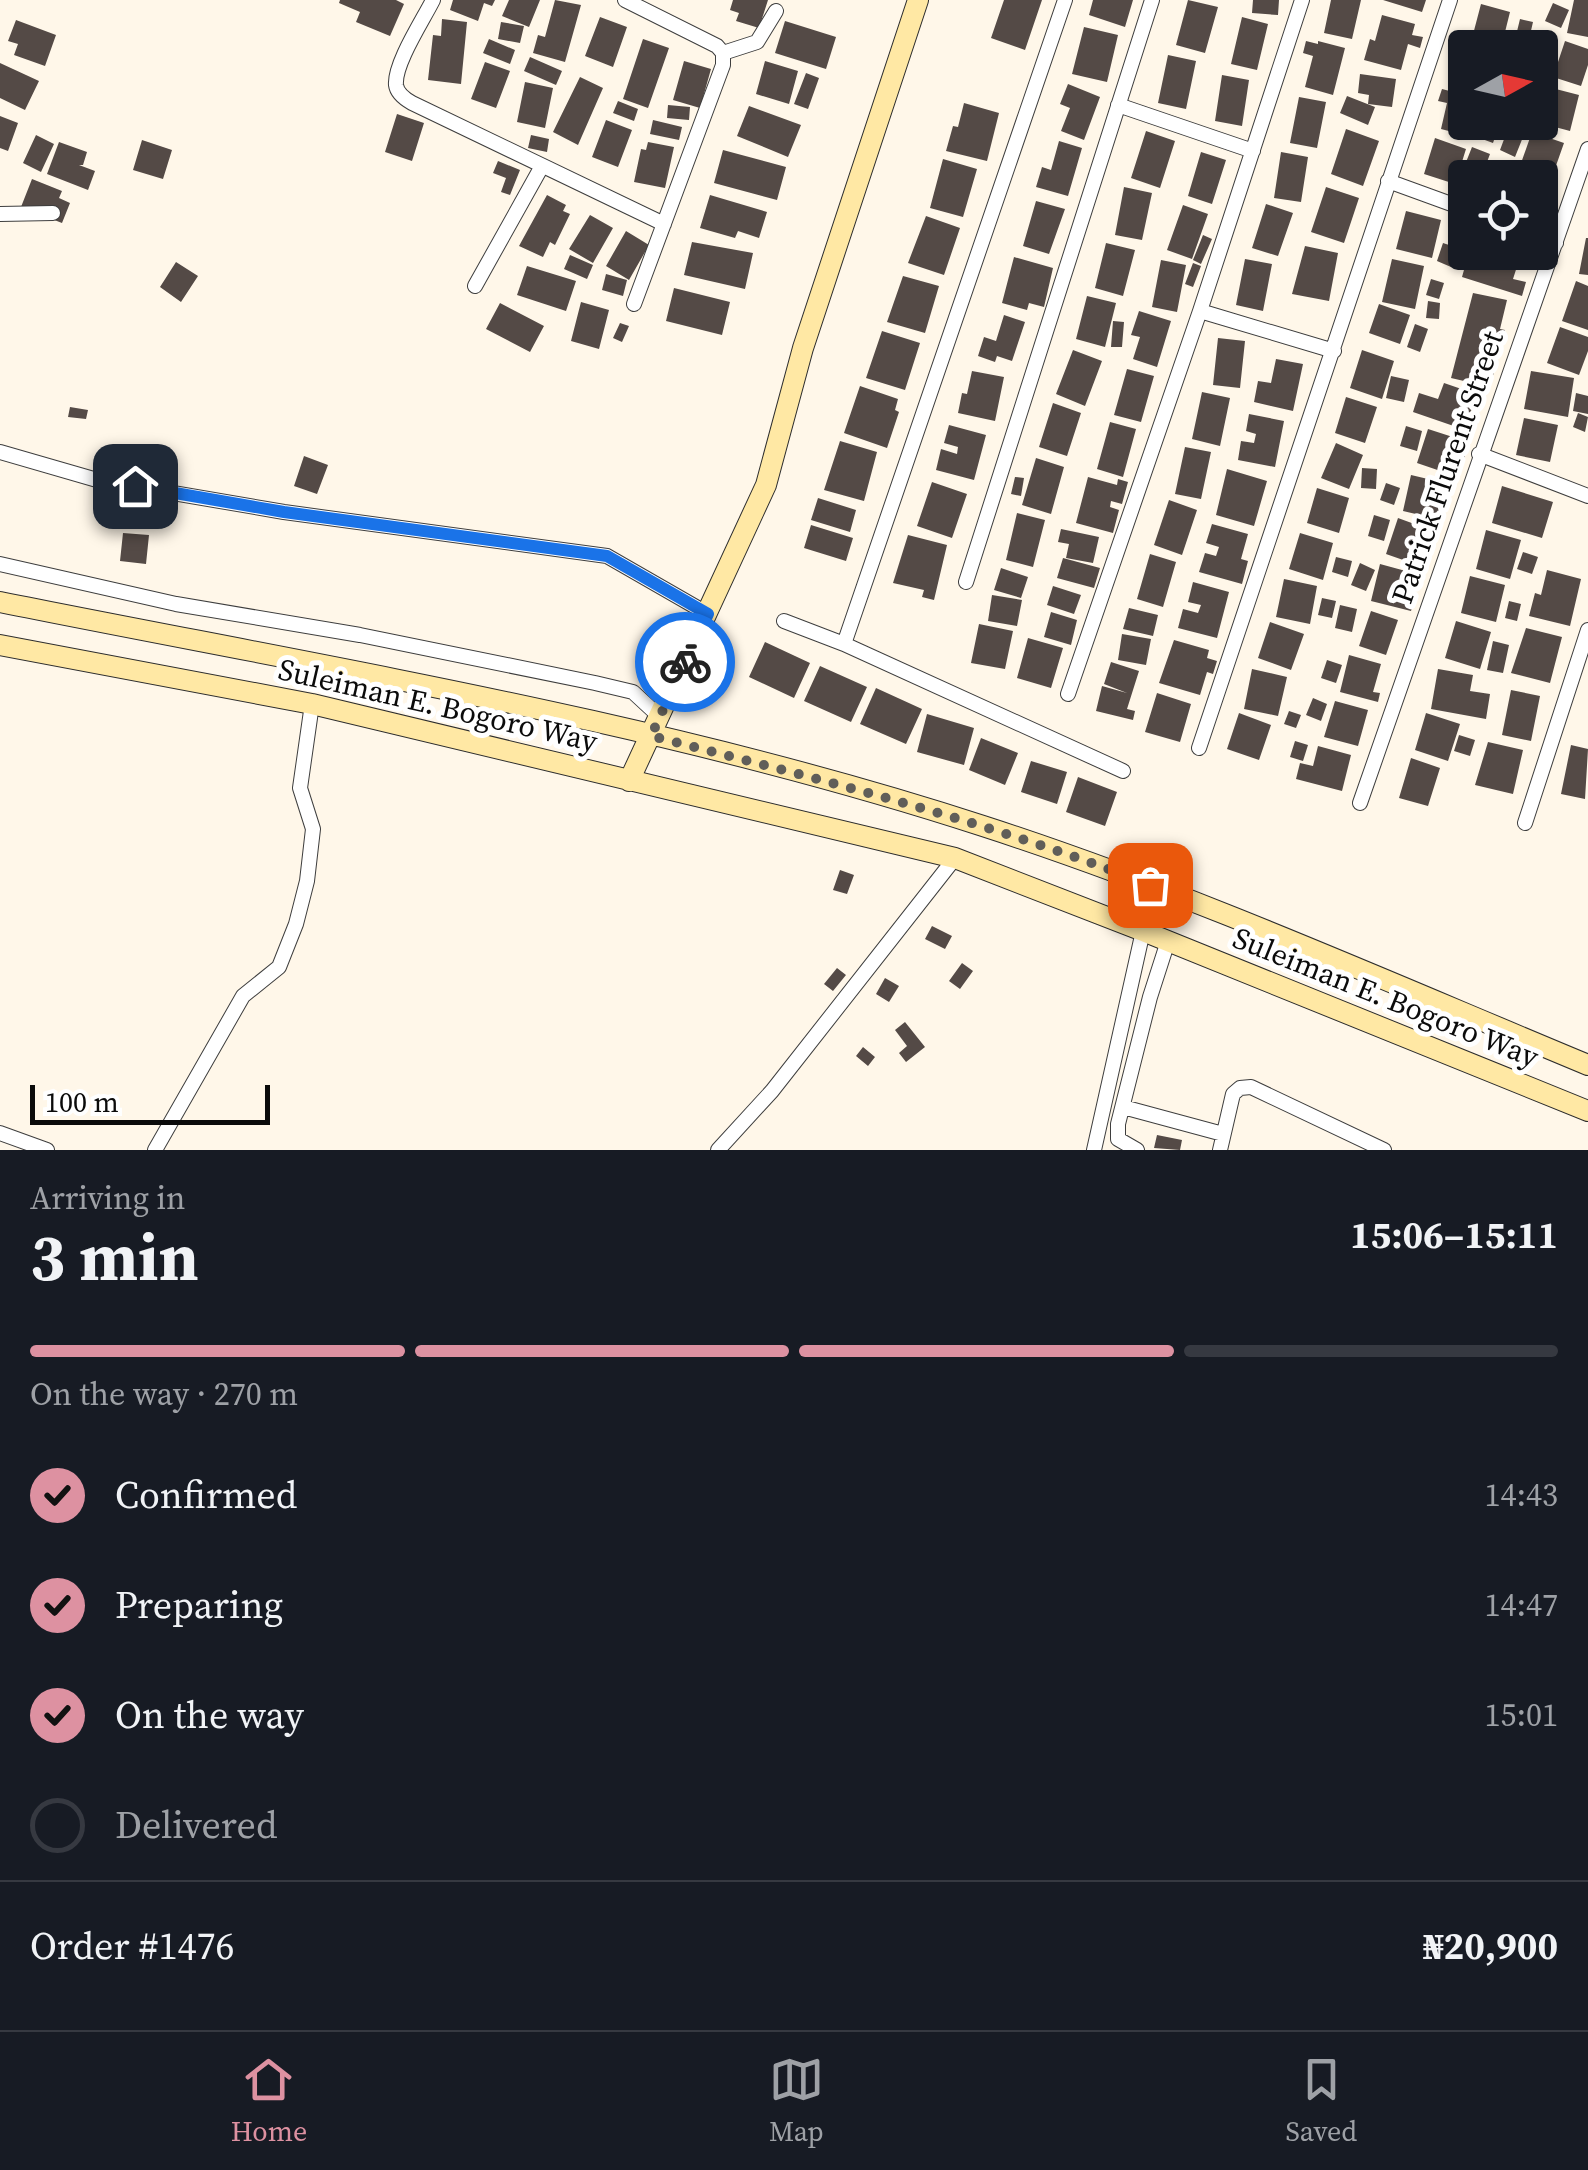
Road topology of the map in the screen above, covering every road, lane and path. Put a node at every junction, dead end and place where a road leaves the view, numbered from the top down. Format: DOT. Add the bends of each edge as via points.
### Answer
graph roads {
  1 [pos="433,0"];
  2 [pos="625,0"];
  3 [pos="918,0"];
  4 [pos="1065,0"];
  5 [pos="1152,0"];
  6 [pos="1302,0"];
  7 [pos="1450,0"];
  8 [pos="776,11"];
  9 [pos="722,54"];
  10 [pos="1118,104"];
  11 [pos="1588,150"];
  12 [pos="1253,151"];
  13 [pos="542,166"];
  14 [pos="1388,181"];
  15 [pos="1448,203"];
  16 [pos="53,213"];
  17 [pos="0,214"];
  18 [pos="664,224"];
  19 [pos="1558,237"];
  20 [pos="1546,270"];
  21 [pos="474,286"];
  22 [pos="634,304"];
  23 [pos="1200,312"];
  24 [pos="1334,350"];
  25 [pos="0,452"];
  26 [pos="1479,454"];
  27 [pos="1588,496"];
  28 [pos="0,564"];
  29 [pos="966,582"];
  30 [pos="0,602"];
  31 [pos="708,614"];
  32 [pos="784,621"];
  33 [pos="1588,630"];
  34 [pos="844,644"];
  35 [pos="0,645"];
  36 [pos="1068,694"];
  37 [pos="312,704"];
  38 [pos="655,726"];
  39 [pos="1199,748"];
  40 [pos="1123,771"];
  41 [pos="630,781"];
  42 [pos="1360,803"];
  43 [pos="1524,823"];
  44 [pos="955,858"];
  45 [pos="1142,930"];
  46 [pos="1168,941"];
  47 [pos="1588,1066"];
  48 [pos="1123,1107"];
  49 [pos="1588,1111"];
  50 [pos="0,1134"];
  51 [pos="1223,1134"];
  52 [pos="48,1150"];
  53 [pos="155,1150"];
  54 [pos="718,1150"];
  55 [pos="1094,1150"];
  56 [pos="1137,1150"];
  57 [pos="1220,1150"];
  58 [pos="1384,1150"];
  1 -- 13 [label="street" via="399,67 401,95"];
  2 -- 9 [label="street"];
  3 -- 31 [label="street" via="802,348 766,486"];
  4 -- 34 [label="street"];
  5 -- 10 [label="street"];
  6 -- 12 [label="street"];
  7 -- 14 [label="street"];
  8 -- 9 [label="street" via="757,42"];
  9 -- 18 [label="street"];
  10 -- 12 [label="street"];
  10 -- 29 [label="street"];
  11 -- 19 [label="street, Patrick Flurent Street"];
  12 -- 23 [label="street"];
  13 -- 18 [label="street"];
  13 -- 21 [label="street"];
  14 -- 15 [label="street"];
  14 -- 24 [label="street"];
  16 -- 17 [label="street"];
  18 -- 22 [label="street"];
  20 -- 26 [label="street, Patrick Flurent Street"];
  23 -- 24 [label="street"];
  23 -- 36 [label="street"];
  24 -- 39 [label="street"];
  25 -- 31 [label="street" via="97,480 607,556"];
  26 -- 27 [label="street"];
  26 -- 42 [label="street, Patrick Flurent Street"];
  28 -- 38 [label="street" via="633,692"];
  30 -- 38 [label="street, Suleiman E. Bogoro Way"];
  31 -- 38 [label="street"];
  32 -- 34 [label="street"];
  33 -- 43 [label="street"];
  34 -- 40 [label="street"];
  35 -- 37 [label="street, Suleiman E. Bogoro Way"];
  37 -- 41 [label="street, Suleiman E. Bogoro Way"];
  37 -- 53 [label="street" via="300,788 313,829 296,924 280,967 243,996"];
  38 -- 41 [label="street"];
  38 -- 47 [label="street, Suleiman E. Bogoro Way" via="1120,873"];
  41 -- 44 [label="street, Suleiman E. Bogoro Way"];
  44 -- 45 [label="street, Suleiman E. Bogoro Way"];
  44 -- 54 [label="street"];
  45 -- 46 [label="street, Suleiman E. Bogoro Way"];
  45 -- 55 [label="street"];
  46 -- 48 [label="street"];
  46 -- 49 [label="street, Suleiman E. Bogoro Way"];
  48 -- 51 [label="street"];
  48 -- 56 [label="street" via="1118,1139"];
  50 -- 52 [label="street"];
  51 -- 57 [label="street"];
  51 -- 58 [label="street" via="1233,1094 1251,1087"];
}
